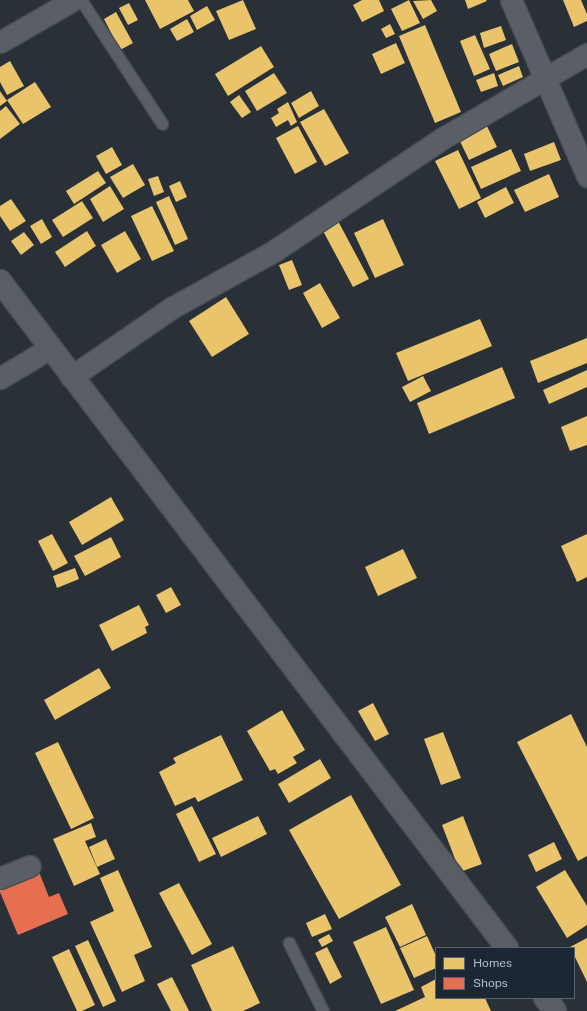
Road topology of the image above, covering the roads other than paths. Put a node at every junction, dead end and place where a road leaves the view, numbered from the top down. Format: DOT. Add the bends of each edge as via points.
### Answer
graph roads {
  1 [pos="73,0"];
  2 [pos="81,0"];
  3 [pos="510,0"];
  4 [pos="0,42"];
  5 [pos="587,54"];
  6 [pos="546,79"];
  7 [pos="162,124"];
  8 [pos="587,176"];
  9 [pos="0,282"];
  10 [pos="50,348"];
  11 [pos="71,377"];
  12 [pos="0,378"];
  13 [pos="30,866"];
  14 [pos="0,878"];
  15 [pos="288,943"];
  16 [pos="506,947"];
  17 [pos="546,999"];
  18 [pos="323,1011"];
  19 [pos="555,1011"];
  1 -- 4 [label="street"];
  2 -- 7 [label="lane"];
  3 -- 6 [label="street"];
  5 -- 6 [label="street"];
  6 -- 8 [label="street"];
  6 -- 11 [label="street" via="443,138 274,252 173,307"];
  9 -- 10 [label="street"];
  10 -- 11 [label="street"];
  10 -- 12 [label="street"];
  11 -- 16 [label="street"];
  13 -- 14 [label="street"];
  15 -- 18 [label="lane"];
  17 -- 19 [label="street"];
}
